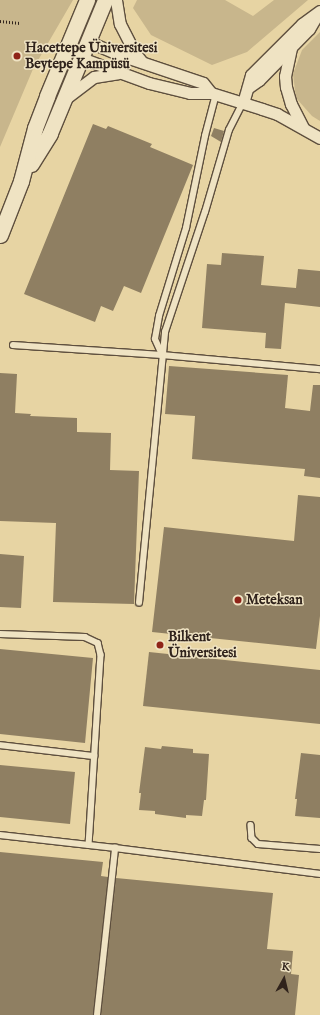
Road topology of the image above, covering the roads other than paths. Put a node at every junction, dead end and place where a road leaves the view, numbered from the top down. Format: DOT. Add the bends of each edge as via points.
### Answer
graph roads {
  1 [pos="87,0"];
  2 [pos="105,0"];
  3 [pos="116,0"];
  4 [pos="319,12"];
  5 [pos="71,35"];
  6 [pos="87,41"];
  7 [pos="291,48"];
  8 [pos="65,51"];
  9 [pos="81,58"];
  10 [pos="143,63"];
  11 [pos="119,72"];
  12 [pos="249,87"];
  13 [pos="214,93"];
  14 [pos="66,98"];
  15 [pos="243,103"];
  16 [pos="303,128"];
  17 [pos="320,138"];
  18 [pos="21,180"];
  19 [pos="0,235"];
  20 [pos="14,345"];
  21 [pos="162,355"];
  22 [pos="320,369"];
  23 [pos="139,603"];
  24 [pos="0,634"];
  25 [pos="0,745"];
  26 [pos="94,756"];
  27 [pos="251,825"];
  28 [pos="0,835"];
  29 [pos="89,845"];
  30 [pos="115,848"];
  31 [pos="320,849"];
  32 [pos="320,874"];
  33 [pos="97,1015"];
  1 -- 5 [label="main road"];
  2 -- 6 [label="main road"];
  3 -- 10 [label="street" via="120,24 134,52"];
  4 -- 7 [label="street" via="309,30"];
  4 -- 12 [label="street" via="302,24 251,75"];
  5 -- 6 [label="main road"];
  5 -- 8 [label="main road"];
  6 -- 9 [label="main road"];
  6 -- 10 [label="street"];
  7 -- 12 [label="street"];
  7 -- 16 [label="street" via="285,76 286,87"];
  8 -- 9 [label="main road"];
  8 -- 18 [label="main road" via="36,128"];
  9 -- 11 [label="street"];
  9 -- 14 [label="main road"];
  10 -- 13 [label="street" via="203,83"];
  11 -- 13 [label="street" via="149,83 190,93"];
  11 -- 14 [label="street" via="94,77"];
  12 -- 15 [label="street"];
  13 -- 15 [label="street"];
  13 -- 21 [label="lane" via="186,228 159,316 155,339"];
  14 -- 18 [label="main road" via="50,133"];
  15 -- 16 [label="street" via="277,114"];
  15 -- 21 [label="lane" via="229,130 169,320"];
  16 -- 17 [label="street"];
  18 -- 19 [label="main road"];
  20 -- 21 [label="lane"];
  21 -- 22 [label="lane"];
  21 -- 23 [label="lane"];
  24 -- 26 [label="lane" via="85,637 98,643 101,655"];
  25 -- 26 [label="lane"];
  26 -- 29 [label="lane"];
  27 -- 31 [label="lane" via="252,838 258,844"];
  28 -- 29 [label="lane"];
  29 -- 30 [label="lane"];
  30 -- 32 [label="lane"];
  30 -- 33 [label="lane"];
}
